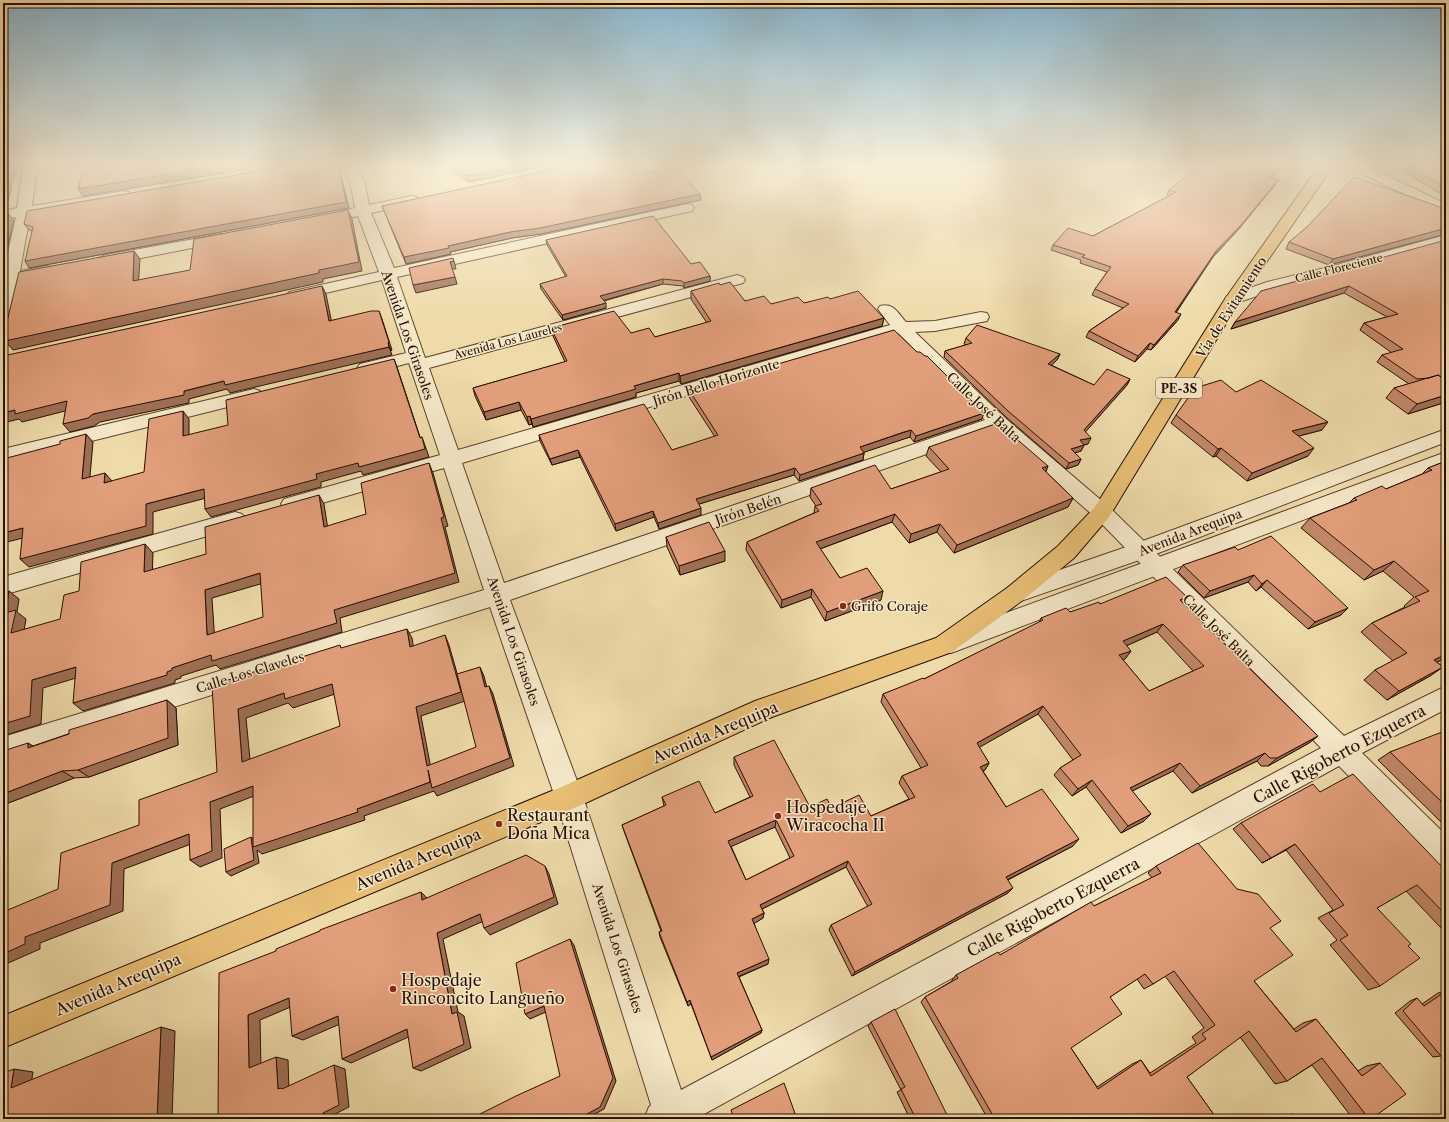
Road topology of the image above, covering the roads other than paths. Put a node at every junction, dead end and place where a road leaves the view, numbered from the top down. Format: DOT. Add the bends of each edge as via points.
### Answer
graph roads {
  1 [pos="22,218"];
  2 [pos="366,218"];
  3 [pos="640,218"];
  4 [pos="1289,218"];
  5 [pos="238,235"];
  6 [pos="1446,240"];
  7 [pos="90,263"];
  8 [pos="59,269"];
  9 [pos="388,274"];
  10 [pos="7,278"];
  11 [pos="736,280"];
  12 [pos="280,298"];
  13 [pos="1233,299"];
  14 [pos="886,308"];
  15 [pos="981,317"];
  16 [pos="3,322"];
  17 [pos="901,327"];
  18 [pos="416,361"];
  19 [pos="352,371"];
  20 [pos="267,392"];
  21 [pos="998,422"];
  22 [pos="1446,435"];
  23 [pos="3,456"];
  24 [pos="452,459"];
  25 [pos="1446,459"];
  26 [pos="1102,512"];
  27 [pos="1148,558"];
  28 [pos="3,586"];
  29 [pos="1015,594"];
  30 [pos="497,595"];
  31 [pos="944,645"];
  32 [pos="1446,698"];
  33 [pos="3,749"];
  34 [pos="1341,751"];
  35 [pos="569,797"];
  36 [pos="1446,855"];
  37 [pos="3,1032"];
  38 [pos="669,1117"];
  1 -- 10 [label="street"];
  2 -- 9 [label="street, Avenida Los Girasoles"];
  3 -- 9 [label="street"];
  4 -- 13 [label="highway, Vía de Evitamiento / PE-3S"];
  5 -- 7 [label="street"];
  6 -- 13 [label="street, Calle Floreciente" via="1273,285"];
  8 -- 10 [label="street"];
  9 -- 12 [label="street"];
  9 -- 18 [label="street, Avenida Los Girasoles"];
  10 -- 16 [label="street"];
  11 -- 18 [label="street, Avenida Los Laureles"];
  13 -- 26 [label="highway, Vía de Evitamiento / PE-3S"];
  14 -- 17 [label="street, Calle José Balta"];
  15 -- 17 [label="street, Jirón Bello Horizonte" via="935,326"];
  17 -- 21 [label="street, Calle José Balta"];
  17 -- 24 [label="street, Jirón Bello Horizonte"];
  18 -- 19 [label="street, Avenida Los Laureles"];
  18 -- 24 [label="street, Avenida Los Girasoles"];
  20 -- 23 [label="street"];
  21 -- 26 [label="street, Calle José Balta"];
  21 -- 30 [label="street, Jirón Belén"];
  22 -- 27 [label="street, Avenida Arequipa"];
  24 -- 28 [label="street, Jirón Bello Horizonte"];
  24 -- 30 [label="street, Avenida Los Girasoles"];
  25 -- 27 [label="street, Avenida Arequipa"];
  26 -- 27 [label="street, Calle José Balta"];
  26 -- 29 [label="highway, Vía de Evitamiento / PE-3S" via="1066,552"];
  27 -- 29 [label="street, Avenida Arequipa"];
  27 -- 31 [label="street, Avenida Arequipa"];
  27 -- 34 [label="street, Calle José Balta"];
  29 -- 31 [label="highway, Avenida Arequipa / PE-3S"];
  30 -- 33 [label="street, Calle Los Claveles"];
  30 -- 35 [label="street, Avenida Los Girasoles"];
  31 -- 35 [label="highway, Avenida Arequipa / PE-3S" via="764,709"];
  32 -- 34 [label="street, Calle Rigoberto Ezquerra"];
  34 -- 36 [label="street, Calle José Balta"];
  34 -- 38 [label="street, Calle Rigoberto Ezquerra"];
  35 -- 37 [label="highway, Avenida Arequipa / PE-3S"];
  35 -- 38 [label="street, Avenida Los Girasoles"];
}
